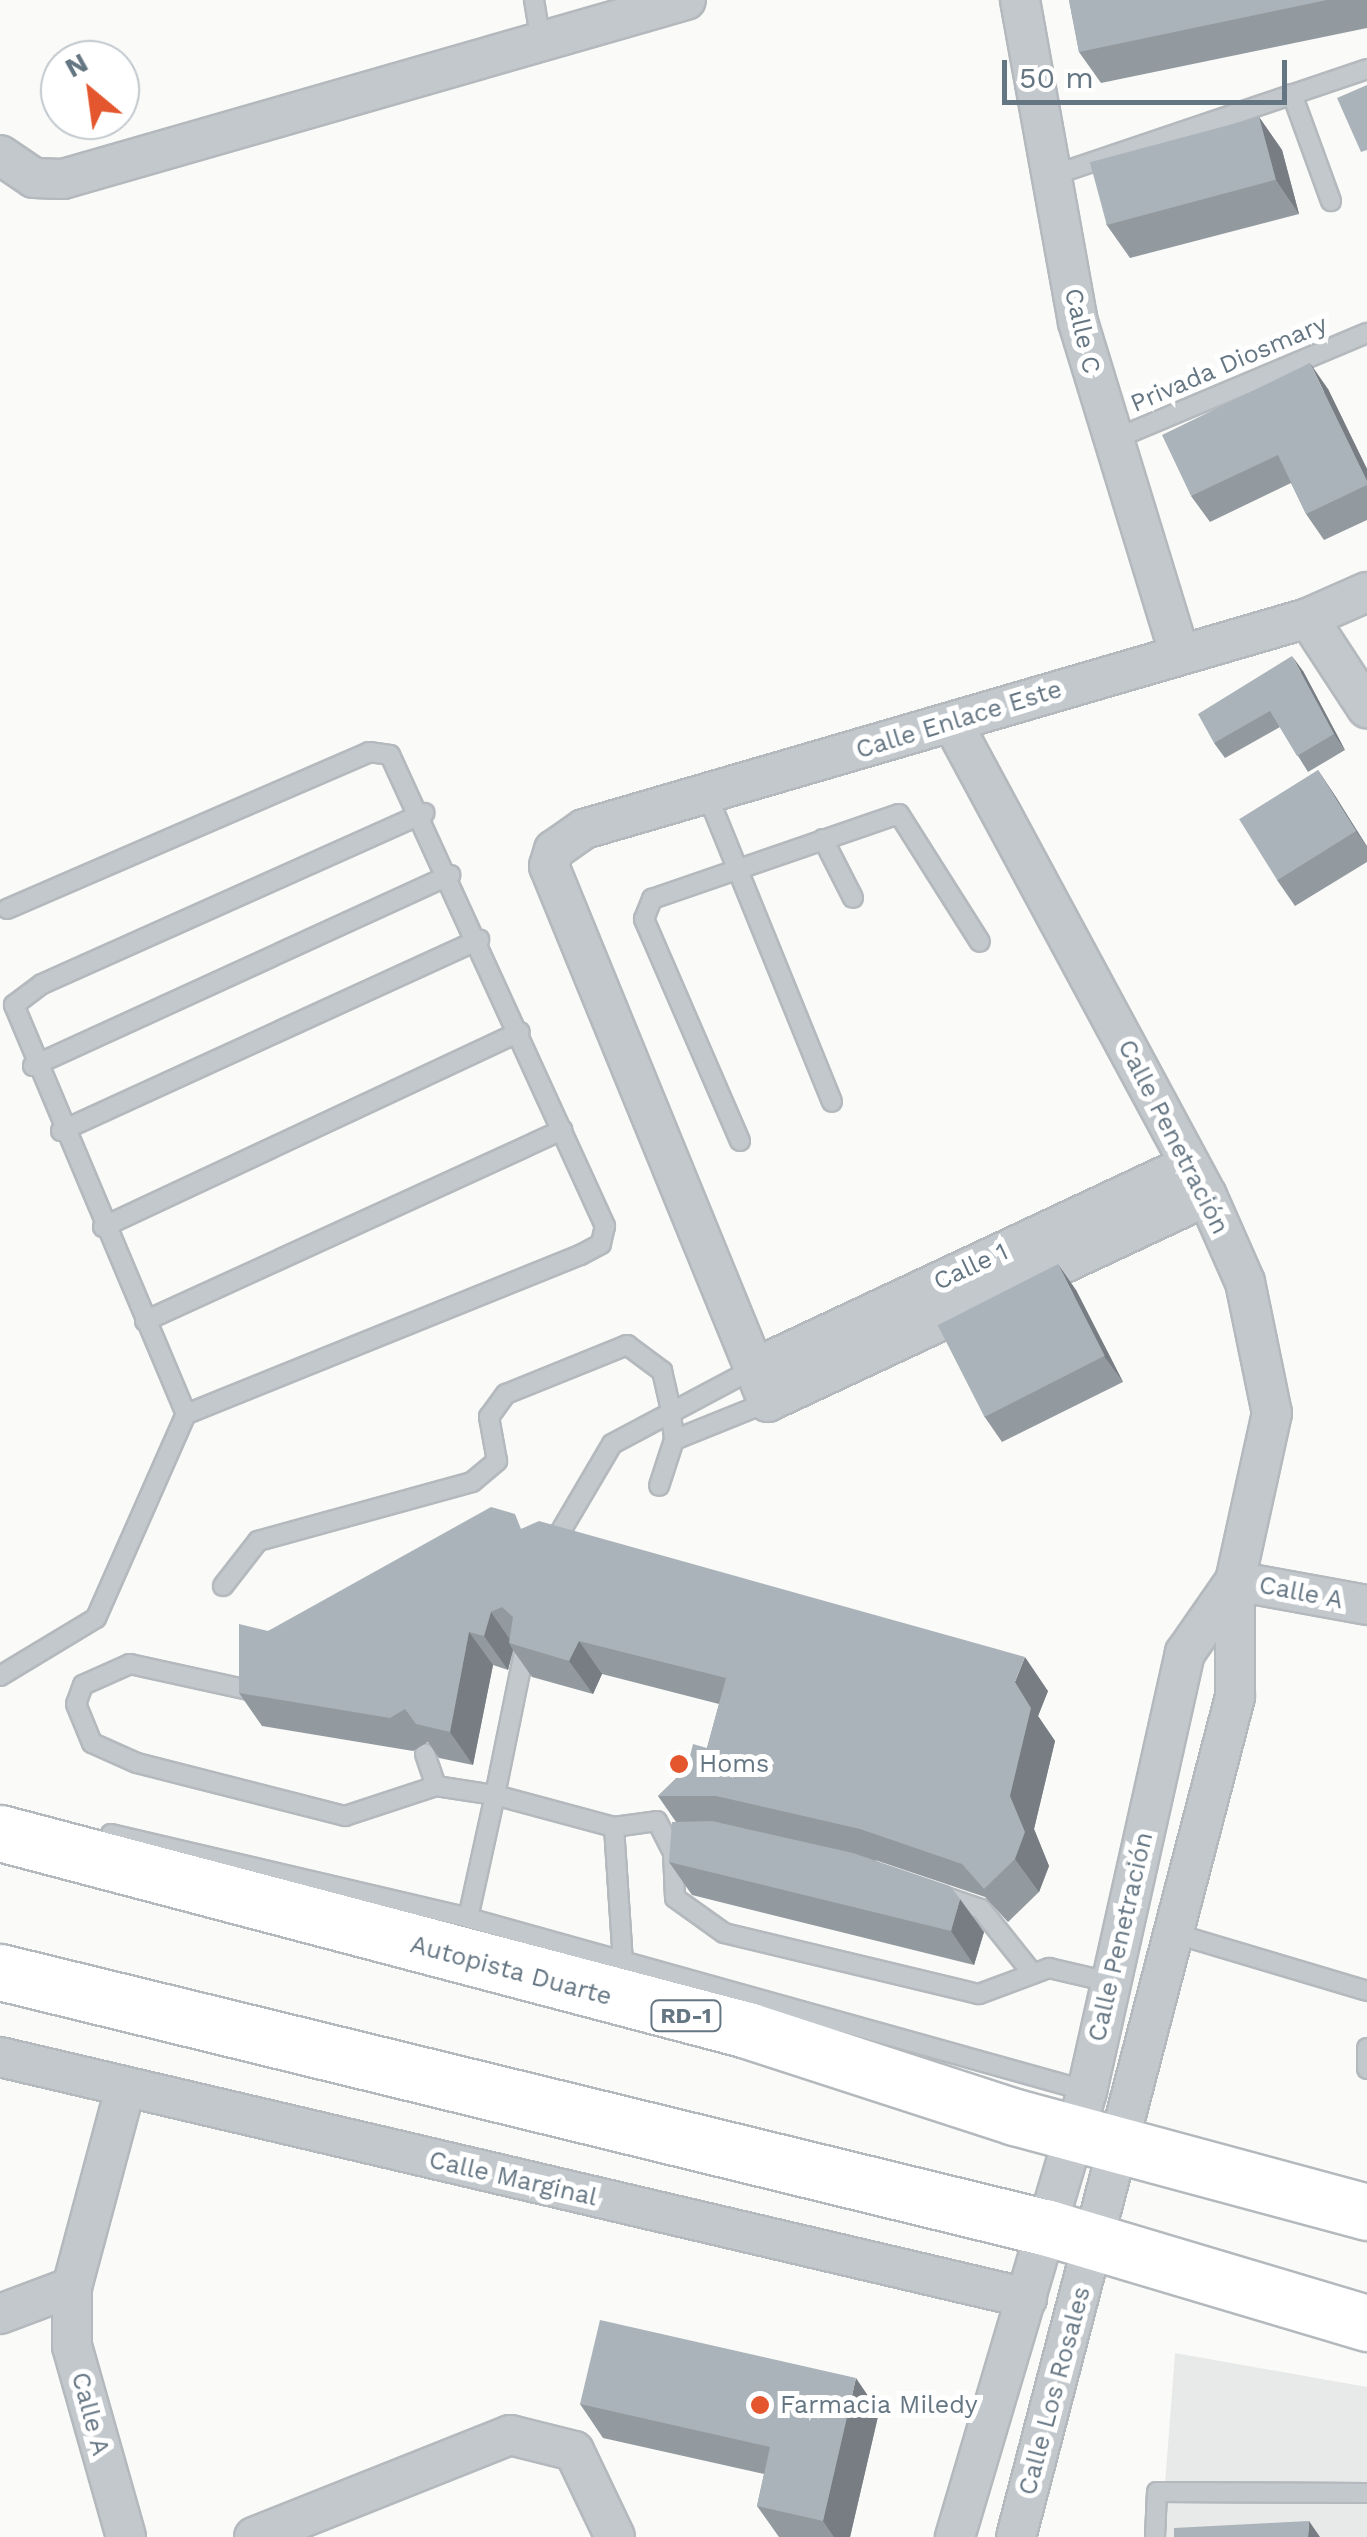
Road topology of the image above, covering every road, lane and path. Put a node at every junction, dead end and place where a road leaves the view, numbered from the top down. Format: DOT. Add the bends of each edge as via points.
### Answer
graph roads {
  1 [pos="534,0"];
  2 [pos="686,0"];
  3 [pos="1020,0"];
  4 [pos="541,42"];
  5 [pos="1367,69"];
  6 [pos="1292,94"];
  7 [pos="0,154"];
  8 [pos="1052,176"];
  9 [pos="1331,201"];
  10 [pos="1367,333"];
  11 [pos="1110,442"];
  12 [pos="1367,592"];
  13 [pos="1308,618"];
  14 [pos="1179,653"];
  15 [pos="1367,708"];
  16 [pos="953,724"];
  17 [pos="707,794"];
  18 [pos="424,813"];
  19 [pos="823,839"];
  20 [pos="736,867"];
  21 [pos="450,875"];
  22 [pos="853,898"];
  23 [pos="7,909"];
  24 [pos="479,940"];
  25 [pos="980,942"];
  26 [pos="520,1032"];
  27 [pos="33,1066"];
  28 [pos="832,1102"];
  29 [pos="562,1130"];
  30 [pos="61,1131"];
  31 [pos="740,1141"];
  32 [pos="1198,1181"];
  33 [pos="104,1226"];
  34 [pos="146,1321"];
  35 [pos="761,1385"];
  36 [pos="670,1406"];
  37 [pos="186,1414"];
  38 [pos="674,1440"];
  39 [pos="660,1486"];
  40 [pos="550,1551"];
  41 [pos="1235,1581"];
  42 [pos="223,1586"];
  43 [pos="1367,1606"];
  44 [pos="524,1653"];
  45 [pos="0,1676"];
  46 [pos="253,1691"];
  47 [pos="425,1754"];
  48 [pos="436,1786"];
  49 [pos="495,1795"];
  50 [pos="614,1828"];
  51 [pos="94,1830"];
  52 [pos="0,1833"];
  53 [pos="914,1886"];
  54 [pos="468,1918"];
  55 [pos="1176,1934"];
  56 [pos="623,1962"];
  57 [pos="0,1972"];
  58 [pos="1034,1974"];
  59 [pos="1110,1982"];
  60 [pos="1367,1991"];
  61 [pos="1367,2048"];
  62 [pos="0,2057"];
  63 [pos="1367,2070"];
  64 [pos="126,2090"];
  65 [pos="1095,2122"];
  66 [pos="1367,2212"];
  67 [pos="1071,2236"];
  68 [pos="72,2287"];
  69 [pos="1028,2298"];
  70 [pos="0,2314"];
  71 [pos="1367,2322"];
  72 [pos="1367,2493"];
  73 [pos="126,2537"];
  74 [pos="254,2537"];
  75 [pos="614,2537"];
  76 [pos="956,2537"];
  77 [pos="1016,2537"];
  78 [pos="1155,2537"];
  1 -- 4 [label="lane"];
  2 -- 4 [label="street"];
  3 -- 8 [label="street, Calle C"];
  4 -- 7 [label="street" via="64,179 34,178"];
  5 -- 6 [label="lane"];
  6 -- 8 [label="lane"];
  6 -- 9 [label="lane"];
  8 -- 11 [label="street, Calle C"];
  10 -- 11 [label="lane, Privada Diosmary"];
  11 -- 14 [label="street, Calle C"];
  12 -- 13 [label="street, Calle Enlace Este"];
  13 -- 14 [label="street, Calle Enlace Este"];
  13 -- 15 [label="street"];
  14 -- 16 [label="street, Calle Enlace Este"];
  16 -- 17 [label="street, Calle Enlace Este"];
  16 -- 32 [label="street, Calle Penetración"];
  17 -- 20 [label="lane"];
  17 -- 35 [label="street, Calle Enlace Este" via="584,830 554,850 552,886"];
  18 -- 21 [label="lane"];
  18 -- 23 [label="lane" via="390,755 369,752"];
  18 -- 27 [label="lane" via="42,984 14,1006"];
  19 -- 20 [label="lane"];
  19 -- 22 [label="lane"];
  19 -- 25 [label="lane" via="899,814 911,821"];
  20 -- 28 [label="lane"];
  20 -- 31 [label="lane" via="642,907"];
  21 -- 24 [label="lane"];
  21 -- 27 [label="lane"];
  24 -- 26 [label="lane"];
  24 -- 30 [label="lane"];
  26 -- 29 [label="lane"];
  26 -- 33 [label="lane"];
  27 -- 30 [label="lane"];
  29 -- 34 [label="lane"];
  29 -- 37 [label="lane" via="604,1226 601,1244"];
  30 -- 33 [label="lane"];
  32 -- 35 [label="street, Calle 1"];
  32 -- 41 [label="street, Calle Penetración" via="1269,1367 1272,1414"];
  33 -- 34 [label="lane"];
  34 -- 37 [label="lane"];
  35 -- 36 [label="lane"];
  35 -- 38 [label="lane"];
  36 -- 38 [label="lane"];
  36 -- 40 [label="lane" via="612,1444"];
  36 -- 42 [label="lane" via="648,1353 627,1345 506,1394 489,1416 497,1461 472,1482 258,1541"];
  37 -- 45 [label="lane" via="96,1618"];
  38 -- 39 [label="lane"];
  41 -- 43 [label="street, Calle A"];
  41 -- 55 [label="street, Calle Penetración" via="1235,1697"];
  41 -- 59 [label="street, Calle Penetración" via="1185,1653"];
  44 -- 49 [label="lane"];
  46 -- 48 [label="lane" via="130,1664 83,1685 76,1704 92,1743 137,1762 345,1816"];
  47 -- 48 [label="lane"];
  48 -- 49 [label="lane"];
  49 -- 50 [label="lane"];
  49 -- 54 [label="lane"];
  50 -- 56 [label="lane"];
  50 -- 58 [label="lane" via="657,1820 678,1842 675,1898 724,1933 979,1994"];
  51 -- 54 [label="lane"];
  52 -- 65 [label="highway, Autopista Duarte / RD-1"];
  53 -- 58 [label="lane" via="981,1909"];
  54 -- 56 [label="lane"];
  55 -- 60 [label="lane"];
  55 -- 65 [label="street, Calle Penetración"];
  56 -- 65 [label="lane"];
  57 -- 67 [label="highway"];
  58 -- 59 [label="lane" via="1049,1968"];
  59 -- 65 [label="street, Calle Penetración"];
  61 -- 63 [label="lane"];
  62 -- 64 [label="street, Calle Marginal"];
  64 -- 68 [label="street, Calle A"];
  64 -- 69 [label="street, Calle Marginal"];
  65 -- 66 [label="highway, Autopista Duarte / RD-1"];
  65 -- 67 [label="street"];
  67 -- 69 [label="street, Calle Los Rosales"];
  67 -- 71 [label="highway"];
  67 -- 77 [label="street, Calle Los Rosales"];
  68 -- 70 [label="street"];
  68 -- 73 [label="street, Calle A" via="72,2346"];
  69 -- 76 [label="street, Calle Los Rosales"];
  72 -- 78 [label="lane" via="1157,2492"];
  74 -- 75 [label="street" via="510,2435 574,2451"];
}
